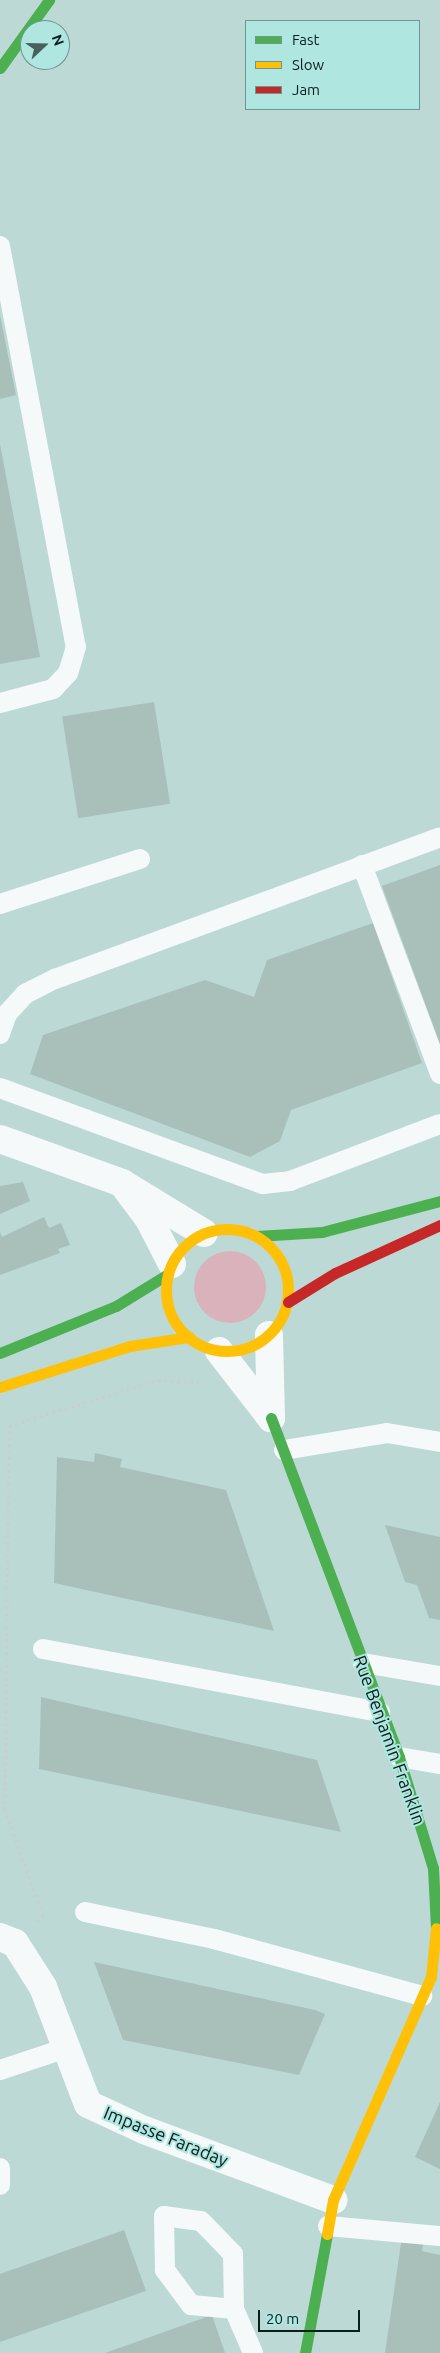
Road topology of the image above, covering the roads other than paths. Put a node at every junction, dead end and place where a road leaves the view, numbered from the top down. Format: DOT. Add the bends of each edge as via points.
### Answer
graph roads {
  1 [pos="49,0"];
  2 [pos="0,68"];
  3 [pos="0,246"];
  4 [pos="0,704"];
  5 [pos="440,836"];
  6 [pos="140,859"];
  7 [pos="362,864"];
  8 [pos="0,904"];
  9 [pos="0,1034"];
  10 [pos="440,1074"];
  11 [pos="0,1088"];
  12 [pos="440,1124"];
  13 [pos="0,1139"];
  14 [pos="122,1184"];
  15 [pos="440,1192"];
  16 [pos="440,1201"];
  17 [pos="440,1225"];
  18 [pos="350,1226"];
  19 [pos="204,1233"];
  20 [pos="257,1236"];
  21 [pos="170,1269"];
  22 [pos="288,1302"];
  23 [pos="270,1335"];
  24 [pos="189,1337"];
  25 [pos="219,1351"];
  26 [pos="0,1352"];
  27 [pos="0,1387"];
  28 [pos="271,1418"];
  29 [pos="440,1442"];
  30 [pos="284,1450"];
  31 [pos="43,1649"];
  32 [pos="362,1663"];
  33 [pos="440,1676"];
  34 [pos="380,1712"];
  35 [pos="399,1757"];
  36 [pos="440,1764"];
  37 [pos="85,1912"];
  38 [pos="7,1940"];
  39 [pos="422,1996"];
  40 [pos="66,2048"];
  41 [pos="0,2070"];
  42 [pos="0,2168"];
  43 [pos="0,2185"];
  44 [pos="331,2213"];
  45 [pos="440,2236"];
  46 [pos="234,2309"];
  47 [pos="253,2353"];
  48 [pos="305,2353"];
  1 -- 2 [label="main road"];
  3 -- 4 [label="lane" via="76,647 68,673 53,689"];
  5 -- 7 [label="lane"];
  6 -- 8 [label="lane"];
  7 -- 9 [label="lane" via="55,979 25,994 7,1014"];
  7 -- 10 [label="lane"];
  11 -- 12 [label="lane" via="263,1184 290,1182"];
  13 -- 14 [label="street"];
  14 -- 19 [label="street"];
  14 -- 21 [label="street" via="149,1219"];
  15 -- 18 [label="lane"];
  16 -- 18 [label="main road"];
  17 -- 22 [label="main road" via="335,1273"];
  18 -- 20 [label="main road"];
  19 -- 20 [label="main road" via="221,1228"];
  19 -- 21 [label="main road" via="179,1251"];
  20 -- 22 [label="main road" via="283,1264"];
  21 -- 24 [label="main road" via="169,1309"];
  21 -- 26 [label="main road" via="116,1306"];
  22 -- 23 [label="main road"];
  23 -- 25 [label="main road" via="246,1348"];
  23 -- 28 [label="street, Rue Benjamin Franklin"];
  24 -- 25 [label="main road"];
  24 -- 27 [label="main road" via="130,1346"];
  25 -- 28 [label="street, Rue Benjamin Franklin"];
  28 -- 30 [label="main road, Rue Benjamin Franklin"];
  29 -- 30 [label="lane" via="387,1433"];
  30 -- 32 [label="main road, Rue Benjamin Franklin"];
  31 -- 34 [label="lane"];
  32 -- 33 [label="lane"];
  32 -- 34 [label="main road, Rue Benjamin Franklin"];
  34 -- 35 [label="main road, Rue Benjamin Franklin"];
  35 -- 36 [label="lane"];
  35 -- 39 [label="main road, Rue Benjamin Franklin" via="433,1868 437,1917 430,1977"];
  37 -- 39 [label="lane" via="214,1939"];
  38 -- 40 [label="street, Impasse Faraday" via="43,1987"];
  39 -- 44 [label="main road, Rue Benjamin Franklin"];
  40 -- 41 [label="lane"];
  40 -- 44 [label="street, Impasse Faraday" via="88,2104"];
  42 -- 43 [label="lane"];
  44 -- 45 [label="lane"];
  44 -- 48 [label="main road, Rue Benjamin Franklin"];
  46 -- 46 [label="lane" via="233,2254 202,2220 164,2216 165,2270 191,2305"];
  46 -- 47 [label="lane"];
}
